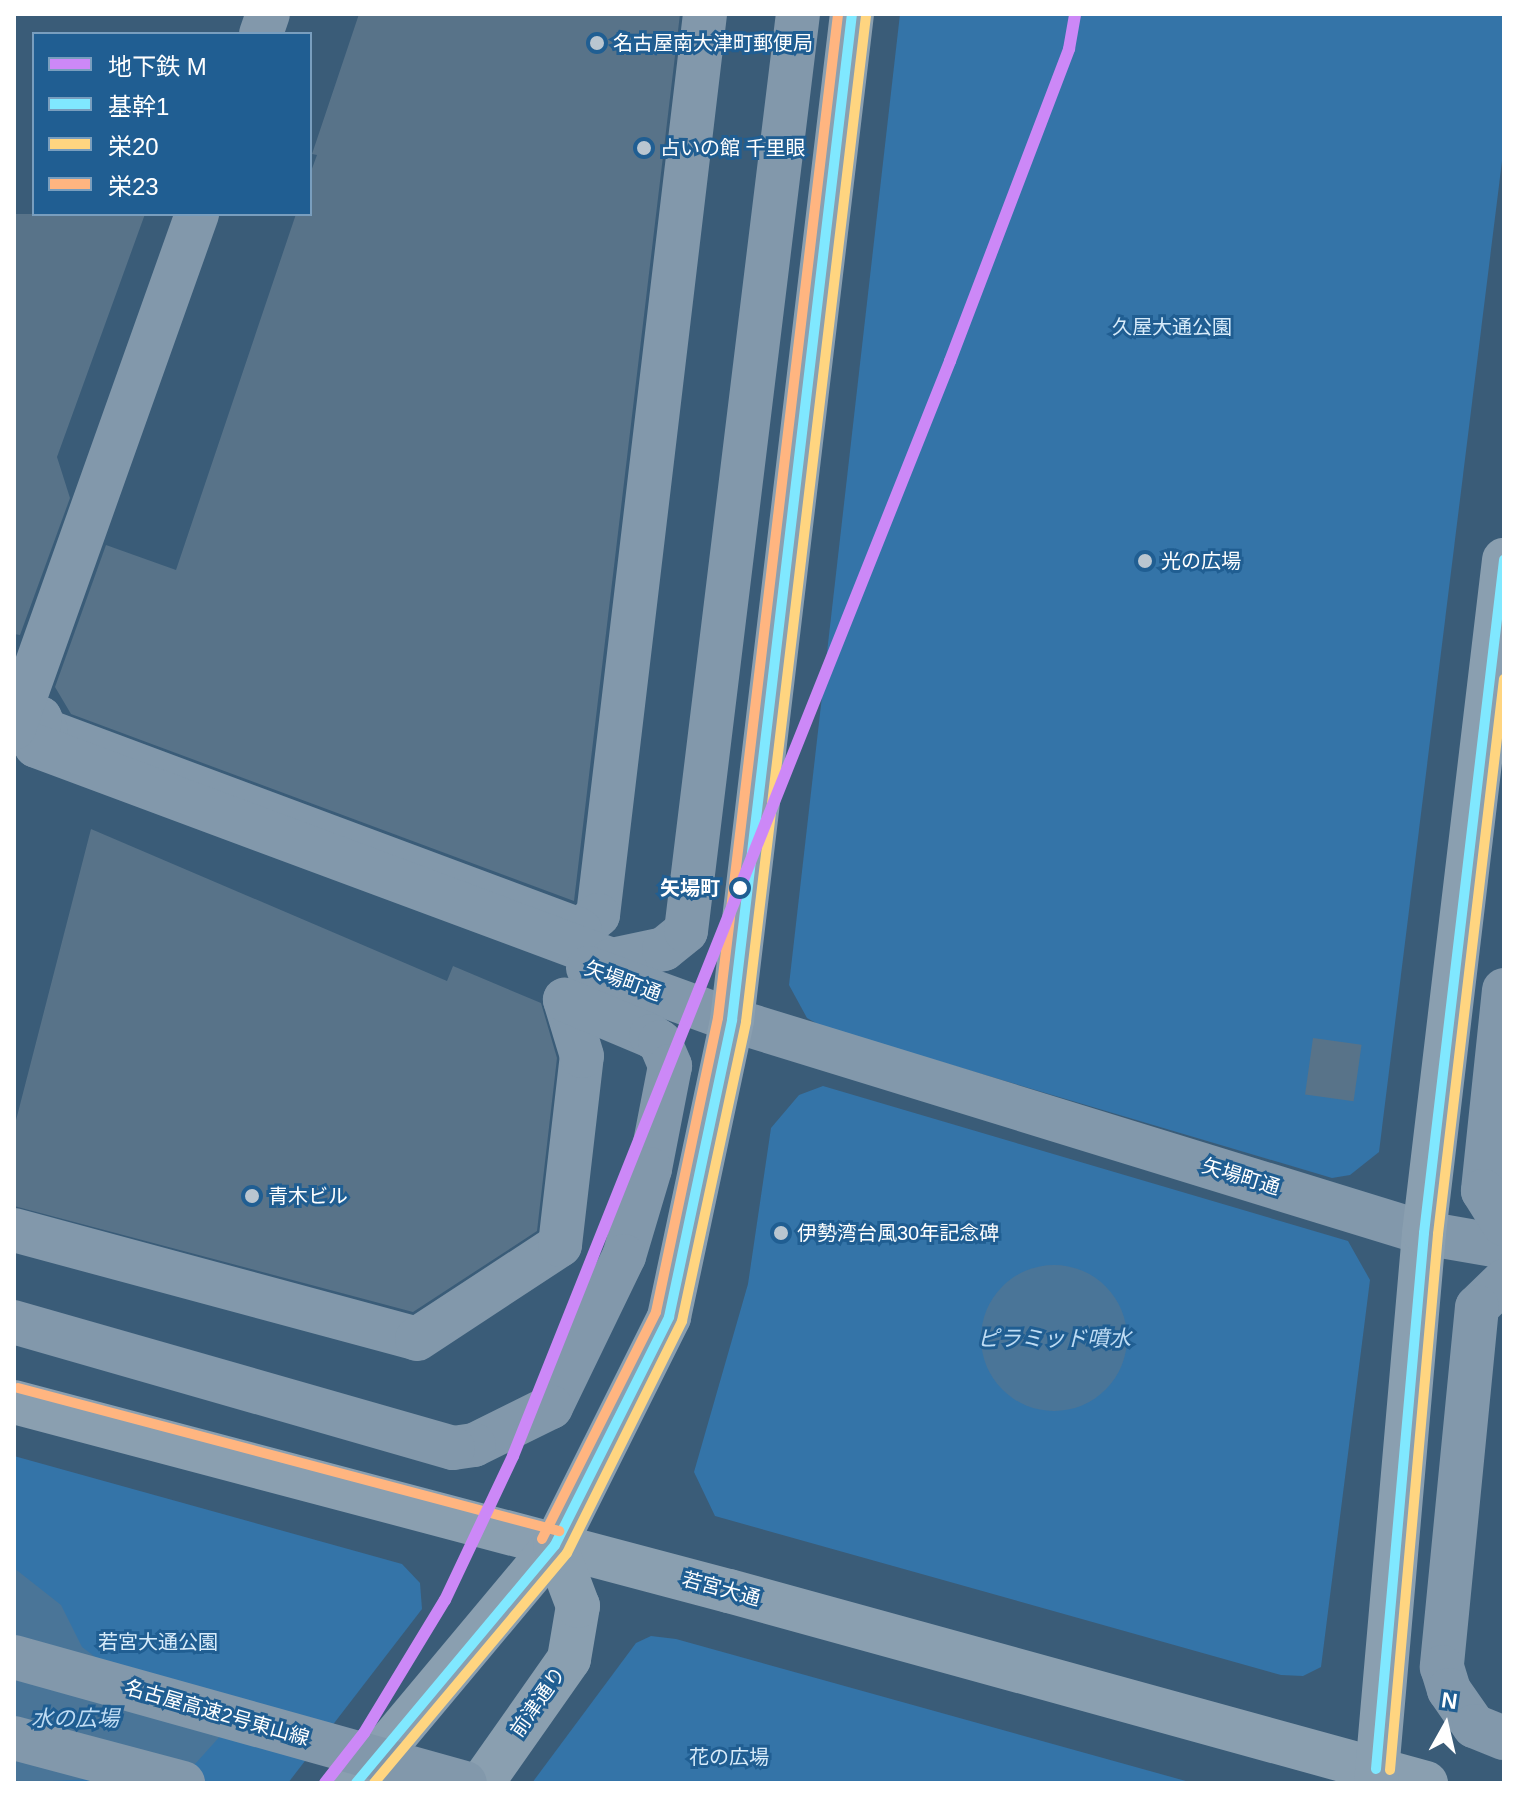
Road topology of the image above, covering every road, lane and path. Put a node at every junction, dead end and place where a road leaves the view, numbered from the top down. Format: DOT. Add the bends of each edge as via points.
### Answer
graph roads {
  1 [pos="705,14"];
  2 [pos="798,14"];
  3 [pos="852,14"];
  4 [pos="196,216"];
  5 [pos="1504,560"];
  6 [pos="1504,568"];
  7 [pos="14,728"];
  8 [pos="14,760"];
  9 [pos="1504,990"];
  10 [pos="732,1020"];
  11 [pos="1504,1224"];
  12 [pos="14,1230"];
  13 [pos="1424,1233"];
  14 [pos="1504,1247"];
  15 [pos="1504,1281"];
  16 [pos="14,1322"];
  17 [pos="14,1402"];
  18 [pos="555,1545"];
  19 [pos="14,1657"];
  20 [pos="14,1738"];
  21 [pos="1504,1738"];
  22 [pos="1376,1776"];
  23 [pos="183,1783"];
  24 [pos="356,1783"];
  25 [pos="465,1783"];
  26 [pos="482,1783"];
  27 [pos="1426,1783"];
  1 -- 2 [label="main road" via="598,915 580,930 46,731 40,718 36,746 612,960 664,949 686,931"];
  3 -- 10 [label="street"];
  4 -- 7 [label="main road"];
  5 -- 6 [label="street"];
  6 -- 13 [label="street"];
  8 -- 10 [label="main road, 矢場町通"];
  9 -- 11 [label="main road" via="1483,1191"];
  10 -- 13 [label="main road, 矢場町通"];
  10 -- 18 [label="street" via="669,1317"];
  12 -- 16 [label="main road" via="417,1339 560,1245 582,1056 565,1000 651,1036 660,1042 670,1066 650,1169 618,1271 551,1407 496,1436 453,1448"];
  13 -- 14 [label="main road, 矢場町通"];
  13 -- 22 [label="street"];
  15 -- 21 [label="main road" via="1477,1307 1442,1667 1449,1690 1474,1726"];
  17 -- 18 [label="street, 若宮大通"];
  18 -- 22 [label="street, 若宮大通"];
  18 -- 24 [label="street"];
  18 -- 26 [label="street, 前津通り" via="578,1606 569,1659"];
  19 -- 25 [label="main road, 名古屋高速2号東山線, bridge"];
  20 -- 23 [label="main road"];
  22 -- 27 [label="street, 若宮大通"];
}
